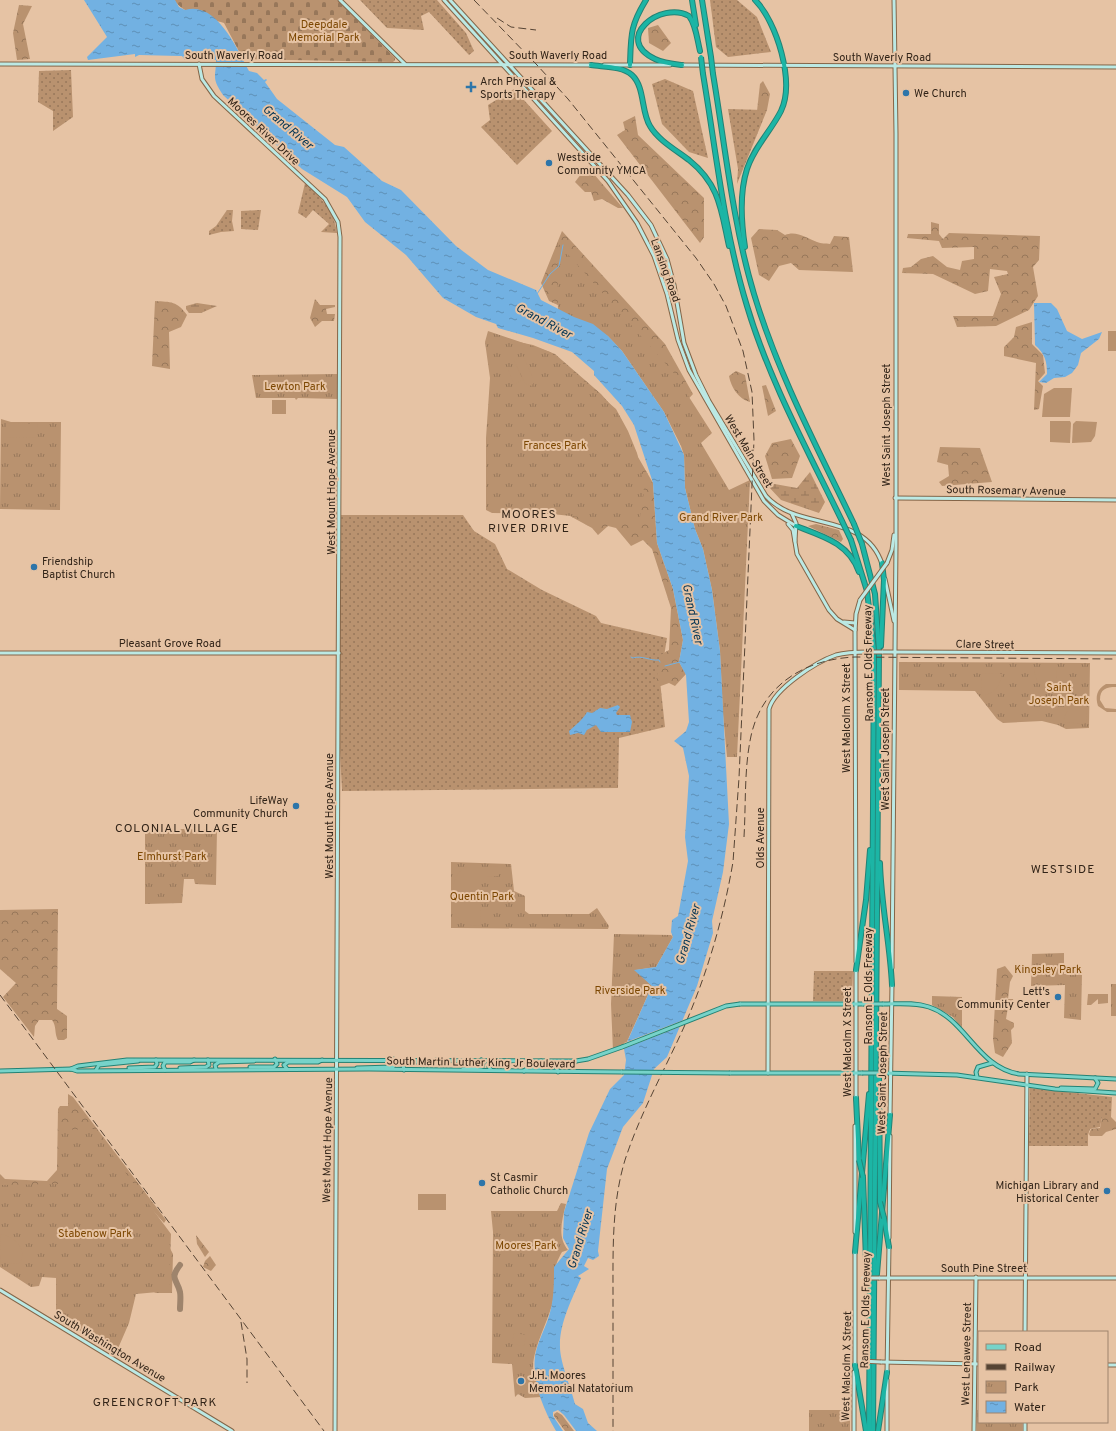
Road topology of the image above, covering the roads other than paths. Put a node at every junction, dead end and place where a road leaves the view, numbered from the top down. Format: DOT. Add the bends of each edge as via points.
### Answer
graph roads {
  1 [pos="340,0"];
  2 [pos="444,0"];
  3 [pos="450,0"];
  4 [pos="646,0"];
  5 [pos="692,0"];
  6 [pos="702,0"];
  7 [pos="755,0"];
  8 [pos="894,0"];
  9 [pos="675,6"];
  10 [pos="642,20"];
  11 [pos="700,50"];
  12 [pos="0,64"];
  13 [pos="199,64"];
  14 [pos="405,64"];
  15 [pos="503,64"];
  16 [pos="509,64"];
  17 [pos="591,65"];
  18 [pos="630,65"];
  19 [pos="682,65"];
  20 [pos="784,66"];
  21 [pos="894,66"];
  22 [pos="1116,67"];
  23 [pos="329,204"];
  24 [pos="735,262"];
  25 [pos="754,293"];
  26 [pos="694,376"];
  27 [pos="895,498"];
  28 [pos="1116,500"];
  29 [pos="792,514"];
  30 [pos="785,521"];
  31 [pos="796,526"];
  32 [pos="895,528"];
  33 [pos="795,545"];
  34 [pos="885,563"];
  35 [pos="871,615"];
  36 [pos="841,621"];
  37 [pos="855,623"];
  38 [pos="894,623"];
  39 [pos="855,632"];
  40 [pos="855,652"];
  41 [pos="894,652"];
  42 [pos="0,653"];
  43 [pos="339,653"];
  44 [pos="1116,654"];
  45 [pos="878,704"];
  46 [pos="873,802"];
  47 [pos="878,818"];
  48 [pos="856,970"];
  49 [pos="892,985"];
  50 [pos="768,1004"];
  51 [pos="856,1004"];
  52 [pos="892,1004"];
  53 [pos="877,1010"];
  54 [pos="872,1056"];
  55 [pos="275,1059"];
  56 [pos="324,1059"];
  57 [pos="337,1059"];
  58 [pos="141,1060"];
  59 [pos="156,1060"];
  60 [pos="195,1060"];
  61 [pos="208,1060"];
  62 [pos="258,1060"];
  63 [pos="393,1060"];
  64 [pos="438,1060"];
  65 [pos="481,1060"];
  66 [pos="506,1060"];
  67 [pos="541,1061"];
  68 [pos="576,1061"];
  69 [pos="992,1063"];
  70 [pos="71,1069"];
  71 [pos="216,1069"];
  72 [pos="235,1069"];
  73 [pos="287,1069"];
  74 [pos="354,1069"];
  75 [pos="96,1070"];
  76 [pos="125,1070"];
  77 [pos="165,1070"];
  78 [pos="176,1070"];
  79 [pos="337,1070"];
  80 [pos="404,1070"];
  81 [pos="461,1070"];
  82 [pos="490,1070"];
  83 [pos="0,1071"];
  84 [pos="524,1071"];
  85 [pos="558,1072"];
  86 [pos="768,1073"];
  87 [pos="856,1074"];
  88 [pos="891,1074"];
  89 [pos="1027,1074"];
  90 [pos="977,1077"];
  91 [pos="1095,1078"];
  92 [pos="1116,1078"];
  93 [pos="1027,1085"];
  94 [pos="1055,1088"];
  95 [pos="1116,1093"];
  96 [pos="856,1098"];
  97 [pos="890,1115"];
  98 [pos="889,1247"];
  99 [pos="855,1252"];
  100 [pos="888,1277"];
  101 [pos="976,1277"];
  102 [pos="1026,1277"];
  103 [pos="1116,1278"];
  104 [pos="855,1283"];
  105 [pos="0,1290"];
  106 [pos="874,1329"];
  107 [pos="1025,1331"];
  108 [pos="869,1334"];
  109 [pos="887,1362"];
  110 [pos="855,1363"];
  111 [pos="977,1364"];
  112 [pos="887,1372"];
  113 [pos="232,1431"];
  114 [pos="335,1431"];
  115 [pos="854,1431"];
  116 [pos="866,1431"];
  117 [pos="869,1431"];
  118 [pos="873,1431"];
  119 [pos="878,1431"];
  120 [pos="887,1431"];
  121 [pos="974,1431"];
  1 -- 14 [label="street"];
  2 -- 15 [label="street, Lansing Road"];
  3 -- 16 [label="street, Lansing Road"];
  4 -- 18 [label="highway" via="636,16 632,30"];
  5 -- 11 [label="highway"];
  6 -- 25 [label="highway, bridge" via="740,238"];
  7 -- 20 [label="highway" via="780,44"];
  8 -- 21 [label="street, West Saint Joseph Street"];
  9 -- 11 [label="highway" via="692,20"];
  10 -- 19 [label="highway" via="638,34 644,50 655,59"];
  11 -- 24 [label="highway, bridge"];
  12 -- 13 [label="street, South Waverly Road"];
  13 -- 14 [label="street, South Waverly Road"];
  13 -- 23 [label="street, Moores River Drive" via="202,79 214,96"];
  14 -- 15 [label="street, South Waverly Road"];
  15 -- 16 [label="street, South Waverly Road"];
  15 -- 26 [label="street, Lansing Road" via="608,181 637,223 657,265 678,340"];
  16 -- 17 [label="street, South Waverly Road"];
  16 -- 26 [label="street, Lansing Road" via="631,198 651,225 670,271 684,343"];
  17 -- 18 [label="street, South Waverly Road"];
  17 -- 24 [label="highway" via="624,71 634,78 651,129 698,168 713,187 722,210"];
  18 -- 19 [label="street, South Waverly Road"];
  19 -- 20 [label="street, South Waverly Road"];
  20 -- 21 [label="street, South Waverly Road"];
  20 -- 25 [label="highway" via="782,107 751,158 742,192 742,225"];
  21 -- 22 [label="street, South Waverly Road"];
  21 -- 27 [label="street, West Saint Joseph Street"];
  23 -- 43 [label="street, West Mount Hope Avenue" via="338,222 341,242"];
  24 -- 35 [label="highway, bridge" via="749,314 767,362 851,540 866,586"];
  25 -- 45 [label="highway, Ransom E Olds Freeway, bridge" via="764,326 787,382 862,544 877,608"];
  26 -- 29 [label="street, West Main Street" via="760,488 770,501"];
  26 -- 30 [label="street, West Main Street" via="764,501"];
  27 -- 28 [label="street, South Rosemary Avenue"];
  27 -- 32 [label="street, West Saint Joseph Street"];
  29 -- 31 [label="street, West Main Street"];
  29 -- 34 [label="street" via="840,526 859,534 874,547"];
  30 -- 31 [label="street, West Main Street"];
  30 -- 33 [label="street, West Main Street" via="792,529"];
  31 -- 33 [label="street, West Main Street"];
  31 -- 35 [label="highway" via="831,540 848,553 859,572"];
  32 -- 34 [label="street" via="892,547"];
  32 -- 38 [label="street, West Saint Joseph Street"];
  33 -- 36 [label="street, West Main Street" via="797,554 829,610"];
  34 -- 37 [label="street, bridge" via="860,600"];
  34 -- 38 [label="street"];
  34 -- 45 [label="highway"];
  35 -- 46 [label="highway, Ransom E Olds Freeway" via="874,659"];
  36 -- 37 [label="street"];
  36 -- 39 [label="street, West Main Street"];
  37 -- 39 [label="street"];
  38 -- 41 [label="street, West Saint Joseph Street"];
  39 -- 40 [label="street"];
  40 -- 41 [label="street, Clare Street, bridge"];
  40 -- 48 [label="street, West Malcolm X Street"];
  40 -- 50 [label="street, Olds Avenue" via="834,656 806,672 779,694 769,709"];
  41 -- 44 [label="street, Clare Street"];
  41 -- 49 [label="street, West Saint Joseph Street"];
  42 -- 43 [label="street, Pleasant Grove Road"];
  43 -- 57 [label="street, West Mount Hope Avenue"];
  45 -- 47 [label="highway, Ransom E Olds Freeway"];
  46 -- 48 [label="highway" via="867,891"];
  46 -- 54 [label="highway, Ransom E Olds Freeway"];
  47 -- 49 [label="highway" via="881,885"];
  47 -- 53 [label="highway, Ransom E Olds Freeway"];
  48 -- 51 [label="street, West Malcolm X Street"];
  49 -- 52 [label="street, West Saint Joseph Street"];
  50 -- 51 [label="main road, South Martin Luther King Jr Boulevard"];
  50 -- 68 [label="main road, South Martin Luther King Jr Boulevard, bridge" via="726,1006 622,1047"];
  50 -- 86 [label="street, Olds Avenue"];
  51 -- 52 [label="main road, South Martin Luther King Jr Boulevard, bridge"];
  51 -- 87 [label="street, West Malcolm X Street"];
  52 -- 69 [label="main road, South Martin Luther King Jr Boulevard" via="918,1004 943,1014"];
  52 -- 88 [label="street, West Saint Joseph Street"];
  53 -- 98 [label="highway, bridge" via="880,1202"];
  53 -- 106 [label="highway, Ransom E Olds Freeway"];
  54 -- 99 [label="highway"];
  54 -- 108 [label="highway, Ransom E Olds Freeway"];
  55 -- 56 [label="main road, South Martin Luther King Jr Boulevard"];
  55 -- 62 [label="main road, South Martin Luther King Jr Boulevard"];
  55 -- 72 [label="main road" via="277,1064 274,1067"];
  56 -- 57 [label="main road, South Martin Luther King Jr Boulevard"];
  56 -- 73 [label="main road" via="318,1062 286,1062 284,1065"];
  57 -- 63 [label="main road, South Martin Luther King Jr Boulevard"];
  57 -- 79 [label="street, West Mount Hope Avenue"];
  58 -- 59 [label="main road, South Martin Luther King Jr Boulevard"];
  58 -- 70 [label="main road, South Martin Luther King Jr Boulevard" via="99,1063"];
  58 -- 75 [label="main road" via="99,1065"];
  59 -- 60 [label="main road, South Martin Luther King Jr Boulevard"];
  59 -- 76 [label="main road" via="155,1067 132,1067"];
  60 -- 61 [label="main road, South Martin Luther King Jr Boulevard"];
  60 -- 77 [label="main road" via="165,1062"];
  61 -- 62 [label="main road, South Martin Luther King Jr Boulevard"];
  61 -- 78 [label="main road" via="209,1064 206,1067 184,1067"];
  62 -- 71 [label="main road" via="216,1063"];
  63 -- 64 [label="main road, South Martin Luther King Jr Boulevard"];
  63 -- 74 [label="main road" via="393,1067"];
  64 -- 65 [label="main road, South Martin Luther King Jr Boulevard"];
  64 -- 80 [label="main road" via="406,1062 403,1065"];
  65 -- 66 [label="main road, South Martin Luther King Jr Boulevard"];
  65 -- 81 [label="main road" via="481,1068"];
  66 -- 67 [label="main road, South Martin Luther King Jr Boulevard"];
  66 -- 82 [label="main road" via="491,1063"];
  67 -- 68 [label="main road, South Martin Luther King Jr Boulevard"];
  67 -- 84 [label="main road" via="541,1068 528,1068"];
  68 -- 85 [label="main road" via="558,1064"];
  69 -- 89 [label="main road, South Martin Luther King Jr Boulevard" via="1007,1071"];
  69 -- 90 [label="main road" via="978,1067"];
  70 -- 75 [label="main road, South Martin Luther King Jr Boulevard"];
  70 -- 83 [label="main road, South Martin Luther King Jr Boulevard"];
  71 -- 72 [label="main road, South Martin Luther King Jr Boulevard"];
  71 -- 78 [label="main road, South Martin Luther King Jr Boulevard"];
  72 -- 73 [label="main road, South Martin Luther King Jr Boulevard"];
  73 -- 79 [label="main road, South Martin Luther King Jr Boulevard"];
  74 -- 79 [label="main road, South Martin Luther King Jr Boulevard"];
  74 -- 80 [label="main road, South Martin Luther King Jr Boulevard"];
  75 -- 76 [label="main road, South Martin Luther King Jr Boulevard"];
  76 -- 77 [label="main road, South Martin Luther King Jr Boulevard"];
  77 -- 78 [label="main road, South Martin Luther King Jr Boulevard"];
  79 -- 114 [label="street, West Mount Hope Avenue"];
  80 -- 81 [label="main road, South Martin Luther King Jr Boulevard"];
  81 -- 82 [label="main road, South Martin Luther King Jr Boulevard"];
  82 -- 84 [label="main road, South Martin Luther King Jr Boulevard"];
  84 -- 85 [label="main road, South Martin Luther King Jr Boulevard"];
  85 -- 86 [label="main road, South Martin Luther King Jr Boulevard, bridge"];
  86 -- 87 [label="main road, South Martin Luther King Jr Boulevard"];
  87 -- 88 [label="main road, South Martin Luther King Jr Boulevard, bridge"];
  87 -- 96 [label="street, West Malcolm X Street"];
  88 -- 90 [label="main road, South Martin Luther King Jr Boulevard"];
  88 -- 97 [label="street, West Saint Joseph Street"];
  89 -- 91 [label="main road, South Martin Luther King Jr Boulevard"];
  89 -- 93 [label="street"];
  90 -- 93 [label="main road, South Martin Luther King Jr Boulevard"];
  91 -- 92 [label="main road, South Martin Luther King Jr Boulevard"];
  91 -- 94 [label="main road" via="1098,1083 1095,1089"];
  93 -- 94 [label="main road, South Martin Luther King Jr Boulevard"];
  93 -- 102 [label="street"];
  94 -- 95 [label="main road"];
  96 -- 99 [label="street, West Malcolm X Street"];
  96 -- 108 [label="highway, bridge" via="859,1160 863,1177"];
  97 -- 98 [label="street, West Saint Joseph Street"];
  97 -- 106 [label="highway"];
  98 -- 100 [label="street, West Saint Joseph Street"];
  99 -- 104 [label="street, West Malcolm X Street"];
  100 -- 101 [label="street, South Pine Street"];
  100 -- 104 [label="street, South Pine Street, bridge" via="863,1278"];
  100 -- 109 [label="street, West Saint Joseph Street"];
  101 -- 102 [label="street, South Pine Street"];
  101 -- 111 [label="street, West Lenawee Street"];
  102 -- 103 [label="street, South Pine Street"];
  102 -- 107 [label="street"];
  104 -- 110 [label="street, West Malcolm X Street"];
  105 -- 113 [label="street, South Washington Avenue"];
  106 -- 118 [label="highway, Ransom E Olds Freeway"];
  108 -- 117 [label="highway, Ransom E Olds Freeway"];
  109 -- 110 [label="street, bridge"];
  109 -- 111 [label="street"];
  109 -- 112 [label="street, West Saint Joseph Street"];
  110 -- 115 [label="street, West Malcolm X Street"];
  110 -- 116 [label="highway"];
  111 -- 121 [label="street, West Lenawee Street"];
  112 -- 119 [label="highway"];
  112 -- 120 [label="street, West Saint Joseph Street"];
}
